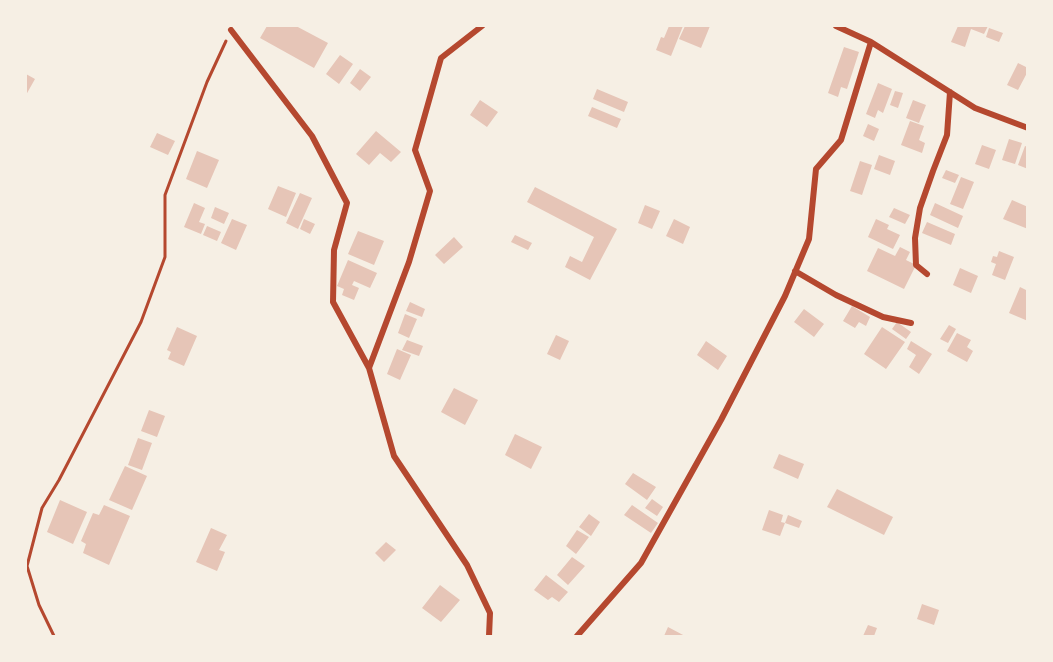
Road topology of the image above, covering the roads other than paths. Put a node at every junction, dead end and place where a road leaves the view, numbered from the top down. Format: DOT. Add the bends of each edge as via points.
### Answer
graph roads {
  1 [pos="482,26"];
  2 [pos="836,26"];
  3 [pos="231,30"];
  4 [pos="871,42"];
  5 [pos="950,92"];
  6 [pos="1028,129"];
  7 [pos="795,271"];
  8 [pos="927,274"];
  9 [pos="911,323"];
  10 [pos="369,368"];
  11 [pos="489,636"];
  12 [pos="577,636"];
  1 -- 10 [label="street" via="441,58 415,150 430,191 409,262"];
  2 -- 4 [label="street"];
  3 -- 10 [label="street" via="312,135 347,203 334,250 333,302"];
  4 -- 5 [label="street"];
  4 -- 7 [label="street" via="841,140 816,169 809,239"];
  5 -- 6 [label="street" via="975,108"];
  5 -- 8 [label="street" via="947,135 920,208 915,238 916,265"];
  7 -- 9 [label="street" via="883,317"];
  7 -- 12 [label="street" via="721,420 641,562"];
  10 -- 11 [label="street" via="394,456 467,565 490,613"];
}
